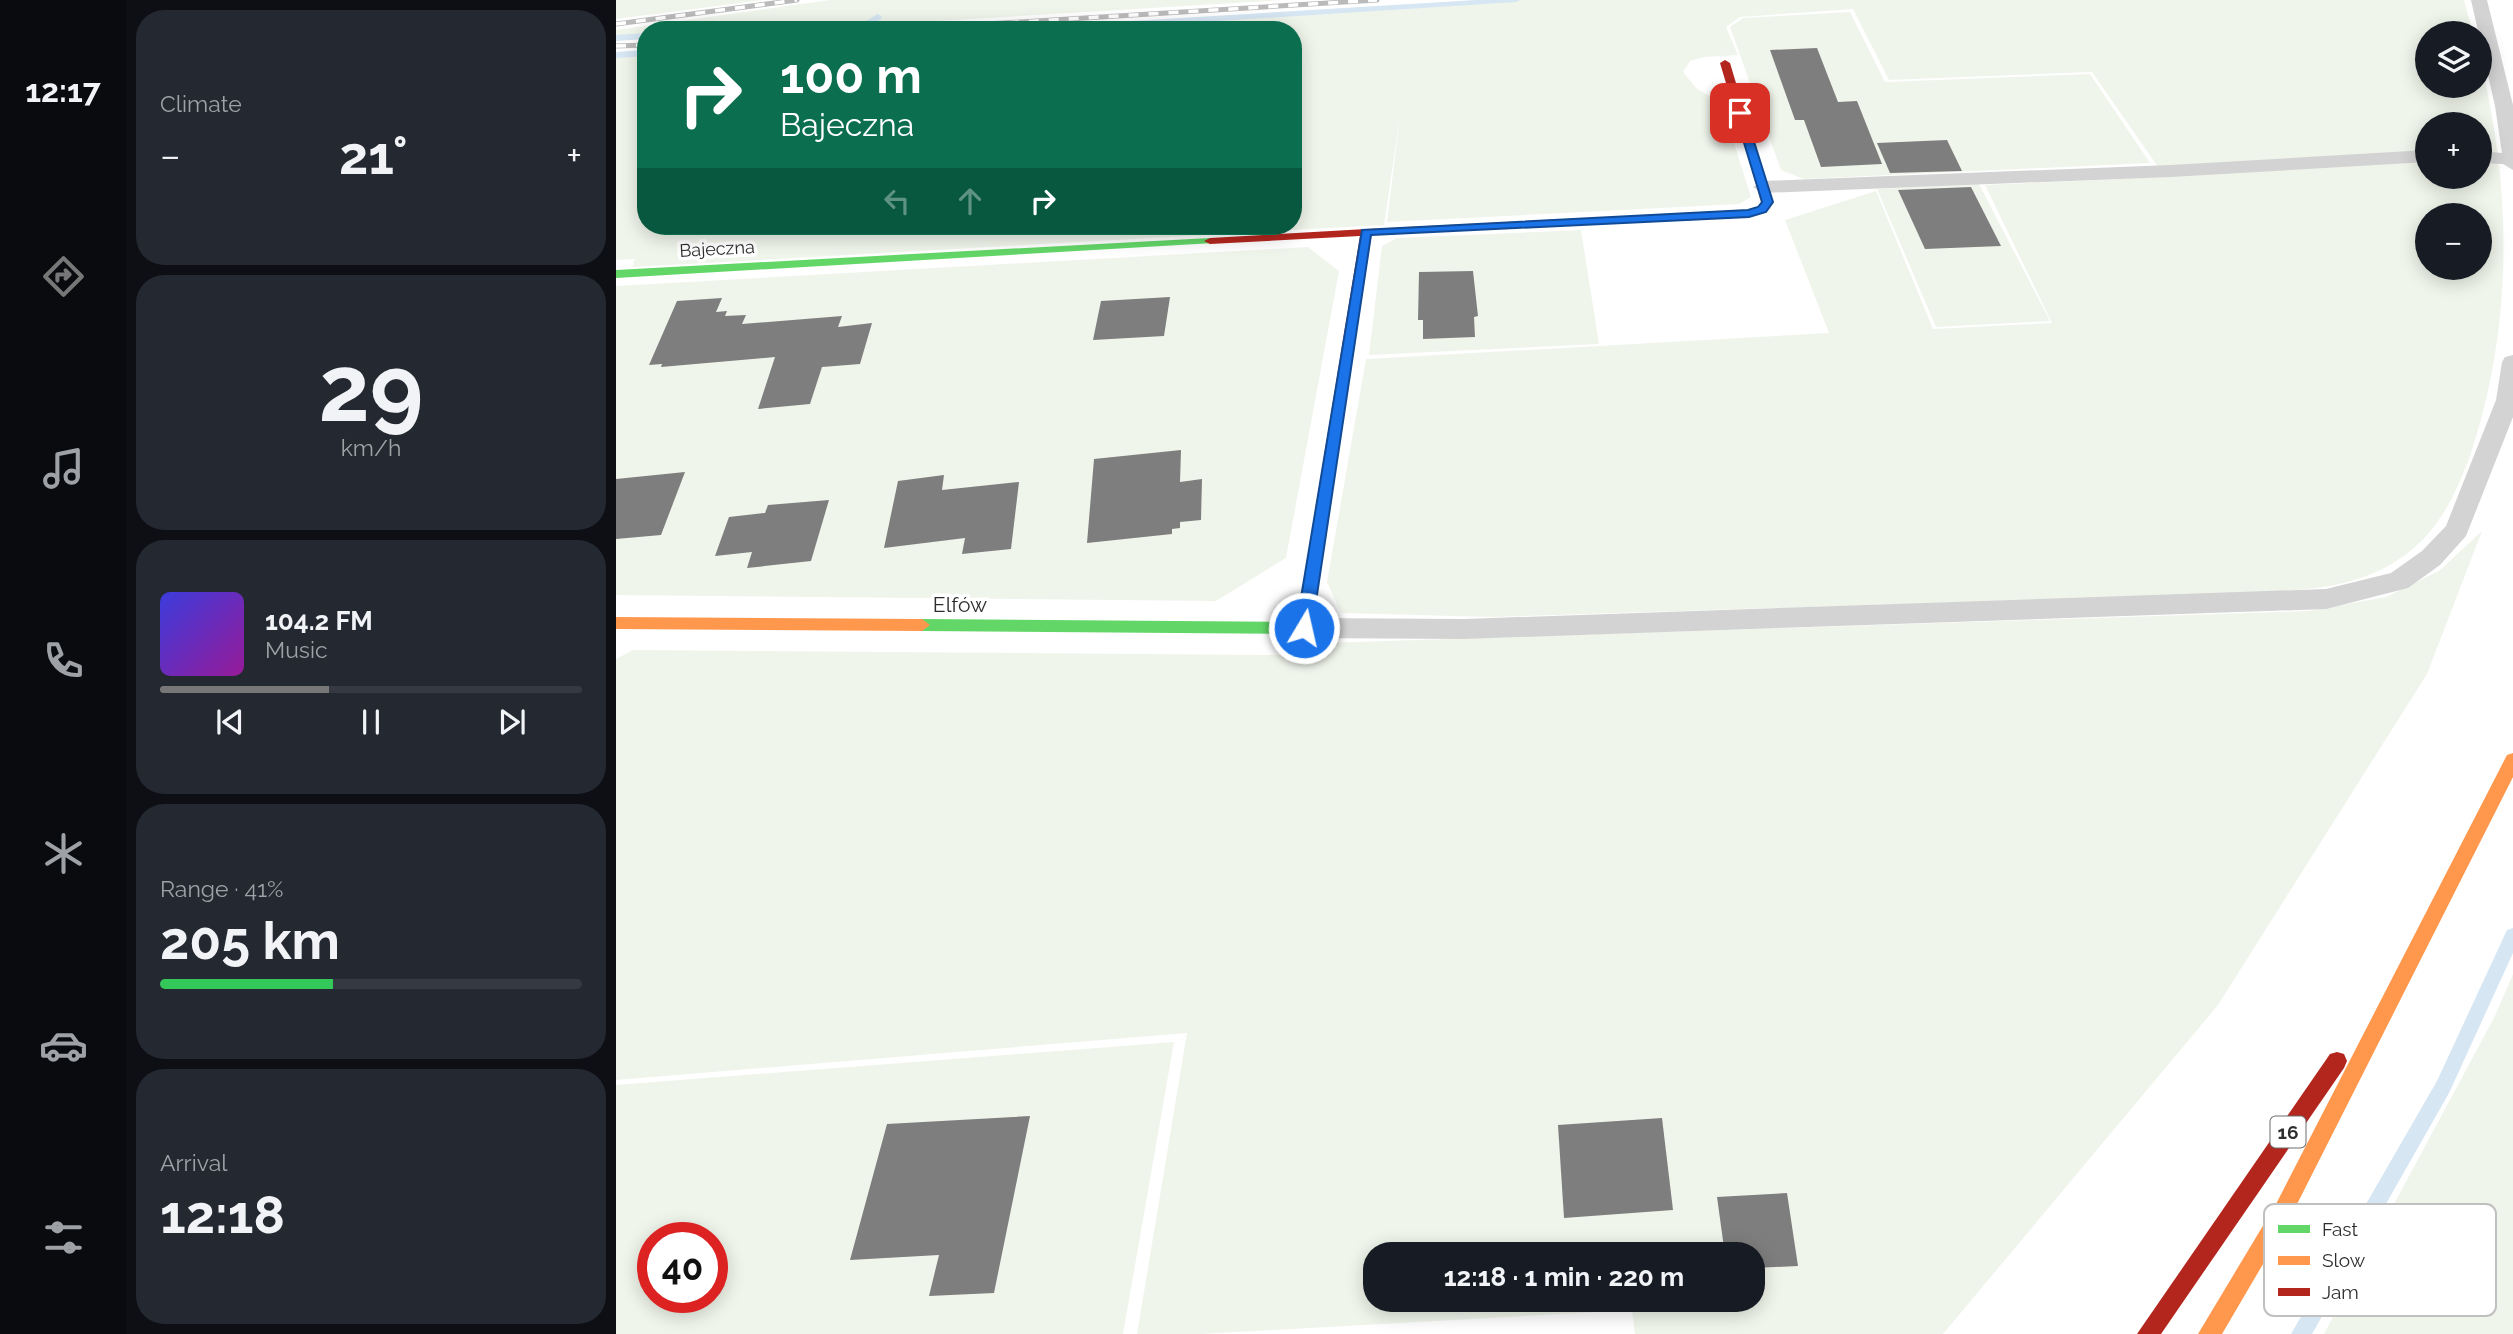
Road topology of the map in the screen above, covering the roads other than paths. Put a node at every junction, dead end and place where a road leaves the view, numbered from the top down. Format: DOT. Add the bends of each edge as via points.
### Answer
graph roads {
  1 [pos="2479,0"];
  2 [pos="1725,63"];
  3 [pos="2415,156"];
  4 [pos="2492,159"];
  5 [pos="2513,162"];
  6 [pos="1763,187"];
  7 [pos="1366,232"];
  8 [pos="616,274"];
  9 [pos="2513,362"];
  10 [pos="616,623"];
  11 [pos="1304,628"];
  12 [pos="2513,760"];
  13 [pos="2427,930"];
  14 [pos="2287,1204"];
  15 [pos="2264,1243"];
  16 [pos="2148,1334"];
  17 [pos="2209,1334"];
  1 -- 5 [label="lane"];
  2 -- 6 [label="street"];
  3 -- 6 [label="lane"];
  4 -- 5 [label="lane"];
  6 -- 7 [label="street, Bajeczna" via="1767,202 1749,213"];
  7 -- 8 [label="street, Bajeczna"];
  7 -- 11 [label="street"];
  9 -- 11 [label="lane" via="2508,400 2457,530 2399,582 2326,599 1464,629"];
  10 -- 11 [label="street, Elfów"];
  12 -- 13 [label="street, 16"];
  13 -- 14 [label="street, 16"];
  13 -- 16 [label="street, 16"];
  15 -- 17 [label="street, 16"];
}
